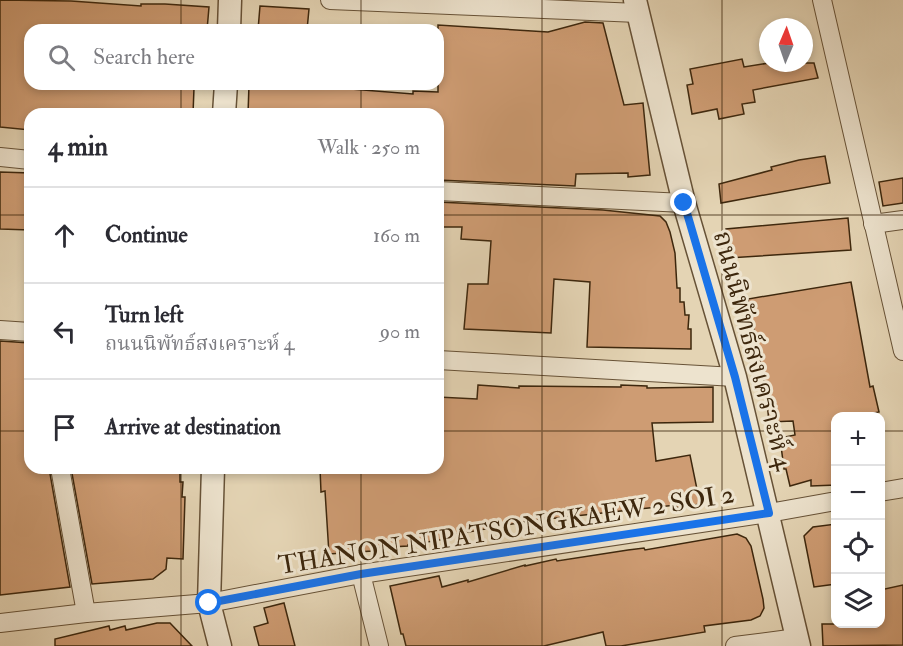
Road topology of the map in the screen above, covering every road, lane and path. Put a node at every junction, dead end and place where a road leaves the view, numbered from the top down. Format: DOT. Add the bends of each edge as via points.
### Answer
graph roads {
  1 [pos="230,0"];
  2 [pos="330,0"];
  3 [pos="822,0"];
  4 [pos="636,6"];
  5 [pos="229,24"];
  6 [pos="226,90"];
  7 [pos="224,108"];
  8 [pos="0,157"];
  9 [pos="24,159"];
  10 [pos="444,191"];
  11 [pos="684,203"];
  12 [pos="903,220"];
  13 [pos="873,224"];
  14 [pos="0,330"];
  15 [pos="24,332"];
  16 [pos="902,342"];
  17 [pos="444,360"];
  18 [pos="735,377"];
  19 [pos="61,474"];
  20 [pos="213,474"];
  21 [pos="903,488"];
  22 [pos="885,491"];
  23 [pos="831,502"];
  24 [pos="769,513"];
  25 [pos="361,574"];
  26 [pos="209,603"];
  27 [pos="86,613"];
  28 [pos="0,623"];
  29 [pos="798,642"];
  30 [pos="220,646"];
  31 [pos="379,646"];
  32 [pos="735,646"];
  1 -- 5 [label="street"];
  2 -- 4 [label="street"];
  3 -- 13 [label="street"];
  4 -- 11 [label="street, ถนนนิพัทธ์สงเคราะห์ 4"];
  6 -- 7 [label="street"];
  8 -- 9 [label="street"];
  10 -- 11 [label="street"];
  11 -- 18 [label="street, ถนนนิพัทธ์สงเคราะห์ 4"];
  12 -- 13 [label="street"];
  13 -- 16 [label="street"];
  14 -- 15 [label="street"];
  17 -- 18 [label="street"];
  18 -- 24 [label="street, ถนนนิพัทธ์สงเคราะห์ 4"];
  19 -- 27 [label="street"];
  20 -- 26 [label="street"];
  21 -- 22 [label="street"];
  23 -- 24 [label="street, THANON NIPATSONGKAEW 2 SOI 2"];
  24 -- 25 [label="street, THANON NIPATSONGKAEW 2 SOI 2"];
  24 -- 29 [label="street, ถนนนิพัทธ์สงเคราะห์ 4"];
  25 -- 26 [label="street, THANON NIPATSONGKAEW 2 SOI 2"];
  25 -- 31 [label="street"];
  26 -- 27 [label="street, THANON NIPATSONGKAEW 2 SOI 2"];
  26 -- 30 [label="street"];
  27 -- 28 [label="street, THANON NIPATSONGKAEW 2 SOI 2"];
  29 -- 32 [label="street"];
}
